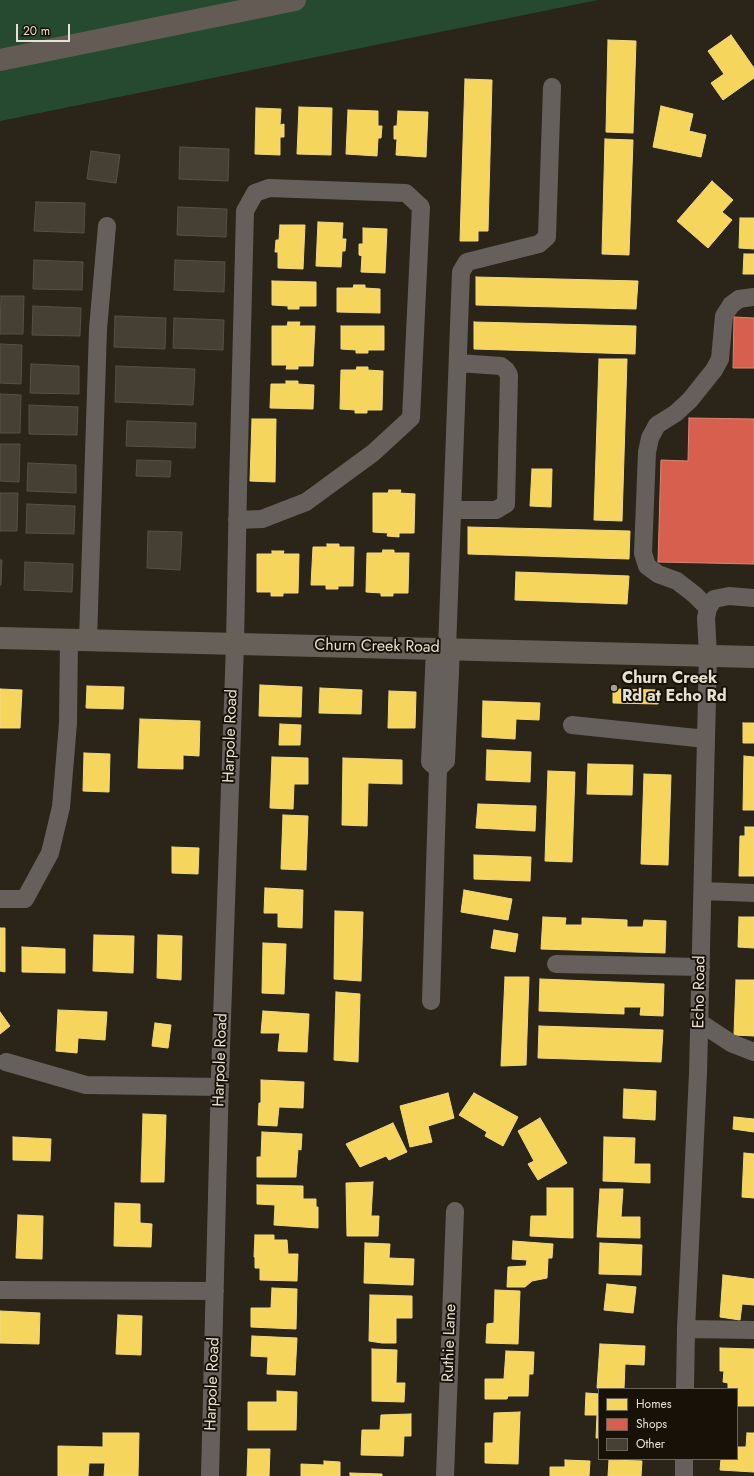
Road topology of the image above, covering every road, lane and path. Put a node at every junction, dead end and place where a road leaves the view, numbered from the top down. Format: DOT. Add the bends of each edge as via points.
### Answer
graph roads {
  1 [pos="295,0"];
  2 [pos="0,60"];
  3 [pos="552,87"];
  4 [pos="107,226"];
  5 [pos="754,297"];
  6 [pos="458,363"];
  7 [pos="452,510"];
  8 [pos="237,520"];
  9 [pos="754,598"];
  10 [pos="708,608"];
  11 [pos="0,638"];
  12 [pos="78,640"];
  13 [pos="235,644"];
  14 [pos="444,649"];
  15 [pos="708,656"];
  16 [pos="754,657"];
  17 [pos="572,726"];
  18 [pos="706,739"];
  19 [pos="703,891"];
  20 [pos="754,893"];
  21 [pos="0,899"];
  22 [pos="556,964"];
  23 [pos="701,967"];
  24 [pos="431,1001"];
  25 [pos="699,1022"];
  26 [pos="754,1052"];
  27 [pos="6,1062"];
  28 [pos="220,1087"];
  29 [pos="455,1211"];
  30 [pos="0,1290"];
  31 [pos="215,1291"];
  32 [pos="686,1329"];
  33 [pos="754,1330"];
  34 [pos="685,1388"];
  35 [pos="684,1460"];
  36 [pos="210,1476"];
  37 [pos="446,1476"];
  38 [pos="684,1476"];
  1 -- 2 [label="highway"];
  3 -- 6 [label="street" via="547,237 539,244 467,262 461,272"];
  4 -- 12 [label="street"];
  5 -- 10 [label="street" via="739,299 724,316 720,359 714,370 690,400 657,425 650,438 647,452 643,553 648,566 658,574 677,581"];
  6 -- 7 [label="street"];
  6 -- 7 [label="street" via="501,366 509,375 506,504 496,510"];
  7 -- 14 [label="street"];
  8 -- 8 [label="street, Harpole Road" via="246,211 255,194 269,188 406,192 421,208 411,418 373,453 306,502 262,518"];
  8 -- 13 [label="street, Harpole Road"];
  9 -- 10 [label="street" via="729,596 714,599"];
  10 -- 15 [label="street, Echo Road"];
  11 -- 12 [label="main road, Churn Creek Road"];
  12 -- 13 [label="main road, Churn Creek Road"];
  12 -- 21 [label="street" via="61,807 50,853 25,899"];
  13 -- 14 [label="main road, Churn Creek Road"];
  13 -- 28 [label="street, Harpole Road"];
  14 -- 15 [label="main road, Churn Creek Road"];
  14 -- 24 [label="street" via="430,762 438,769"];
  15 -- 16 [label="main road, Churn Creek Road"];
  15 -- 18 [label="street, Echo Road"];
  17 -- 18 [label="street"];
  18 -- 19 [label="street, Echo Road"];
  19 -- 20 [label="street"];
  19 -- 23 [label="street, Echo Road"];
  22 -- 23 [label="street"];
  23 -- 25 [label="street, Echo Road"];
  25 -- 26 [label="street" via="731,1044"];
  25 -- 32 [label="street, Echo Road"];
  27 -- 28 [label="street" via="86,1085"];
  28 -- 31 [label="street, Harpole Road"];
  29 -- 37 [label="street, Ruthie Lane"];
  30 -- 31 [label="street"];
  31 -- 36 [label="street, Harpole Road"];
  32 -- 33 [label="street"];
  32 -- 34 [label="street, Echo Road"];
  35 -- 38 [label="street"];
}
